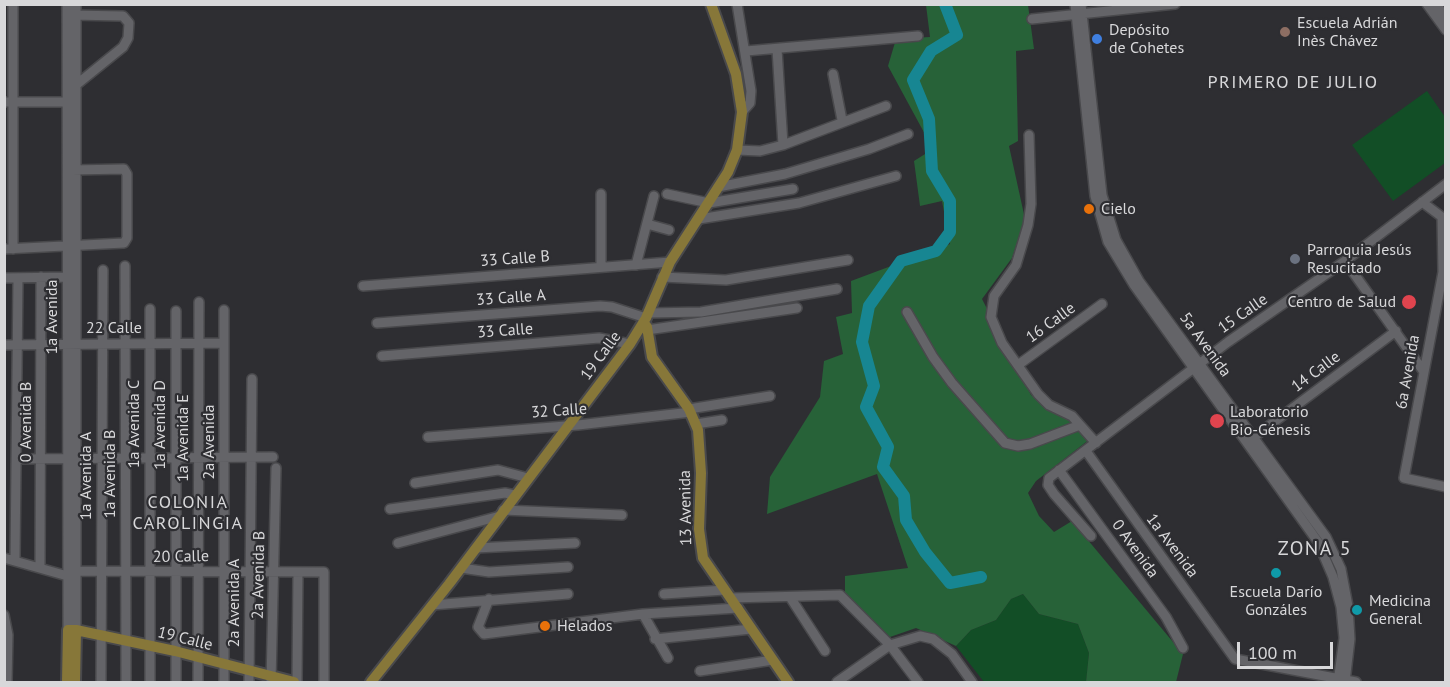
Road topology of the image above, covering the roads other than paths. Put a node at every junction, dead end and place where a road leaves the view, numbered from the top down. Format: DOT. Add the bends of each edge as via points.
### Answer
graph roads {
  1 [pos="67,4"];
  2 [pos="76,4"];
  3 [pos="711,4"];
  4 [pos="737,4"];
  5 [pos="1075,4"];
  6 [pos="1175,4"];
  7 [pos="1427,4"];
  8 [pos="1436,4"];
  9 [pos="10,6"];
  10 [pos="1080,11"];
  11 [pos="71,15"];
  12 [pos="1446,18"];
  13 [pos="1032,19"];
  14 [pos="1446,30"];
  15 [pos="918,36"];
  16 [pos="777,49"];
  17 [pos="746,51"];
  18 [pos="9,52"];
  19 [pos="833,74"];
  20 [pos="76,86"];
  21 [pos="9,102"];
  22 [pos="71,102"];
  23 [pos="885,106"];
  24 [pos="742,112"];
  25 [pos="842,120"];
  26 [pos="908,134"];
  27 [pos="1029,135"];
  28 [pos="783,144"];
  29 [pos="737,150"];
  30 [pos="9,153"];
  31 [pos="66,170"];
  32 [pos="78,170"];
  33 [pos="896,176"];
  34 [pos="1446,184"];
  35 [pos="718,187"];
  36 [pos="793,189"];
  37 [pos="601,194"];
  38 [pos="667,194"];
  39 [pos="654,196"];
  40 [pos="9,198"];
  41 [pos="709,203"];
  42 [pos="1425,205"];
  43 [pos="699,219"];
  44 [pos="647,224"];
  45 [pos="669,230"];
  46 [pos="72,246"];
  47 [pos="9,249"];
  48 [pos="848,260"];
  49 [pos="1345,261"];
  50 [pos="670,262"];
  51 [pos="636,265"];
  52 [pos="124,266"];
  53 [pos="601,267"];
  54 [pos="102,270"];
  55 [pos="41,277"];
  56 [pos="66,277"];
  57 [pos="663,277"];
  58 [pos="4,278"];
  59 [pos="18,278"];
  60 [pos="363,286"];
  61 [pos="837,289"];
  62 [pos="199,302"];
  63 [pos="1102,304"];
  64 [pos="797,308"];
  65 [pos="150,309"];
  66 [pos="224,310"];
  67 [pos="176,311"];
  68 [pos="907,312"];
  69 [pos="647,321"];
  70 [pos="377,322"];
  71 [pos="1396,331"];
  72 [pos="102,343"];
  73 [pos="125,343"];
  74 [pos="149,343"];
  75 [pos="176,343"];
  76 [pos="198,343"];
  77 [pos="224,343"];
  78 [pos="70,344"];
  79 [pos="630,344"];
  80 [pos="4,345"];
  81 [pos="17,345"];
  82 [pos="41,345"];
  83 [pos="382,356"];
  84 [pos="1018,365"];
  85 [pos="1198,366"];
  86 [pos="1424,372"];
  87 [pos="252,379"];
  88 [pos="770,396"];
  89 [pos="690,410"];
  90 [pos="722,420"];
  91 [pos="696,424"];
  92 [pos="570,425"];
  93 [pos="1080,425"];
  94 [pos="428,437"];
  95 [pos="1254,437"];
  96 [pos="1096,443"];
  97 [pos="1086,451"];
  98 [pos="198,457"];
  99 [pos="224,457"];
  100 [pos="250,457"];
  101 [pos="273,457"];
  102 [pos="71,458"];
  103 [pos="102,458"];
  104 [pos="126,458"];
  105 [pos="149,458"];
  106 [pos="176,458"];
  107 [pos="15,459"];
  108 [pos="40,459"];
  109 [pos="276,468"];
  110 [pos="1059,470"];
  111 [pos="528,478"];
  112 [pos="415,483"];
  113 [pos="1446,487"];
  114 [pos="515,495"];
  115 [pos="390,509"];
  116 [pos="502,513"];
  117 [pos="622,515"];
  118 [pos="1091,536"];
  119 [pos="398,543"];
  120 [pos="575,543"];
  121 [pos="476,548"];
  122 [pos="4,558"];
  123 [pos="15,559"];
  124 [pos="40,566"];
  125 [pos="568,567"];
  126 [pos="461,568"];
  127 [pos="101,571"];
  128 [pos="124,571"];
  129 [pos="174,571"];
  130 [pos="198,571"];
  131 [pos="225,571"];
  132 [pos="250,571"];
  133 [pos="151,572"];
  134 [pos="275,572"];
  135 [pos="298,572"];
  136 [pos="72,575"];
  137 [pos="568,594"];
  138 [pos="664,594"];
  139 [pos="790,597"];
  140 [pos="731,598"];
  141 [pos="489,600"];
  142 [pos="432,605"];
  143 [pos="643,614"];
  144 [pos="4,615"];
  145 [pos="751,628"];
  146 [pos="72,630"];
  147 [pos="101,633"];
  148 [pos="125,639"];
  149 [pos="655,639"];
  150 [pos="7,640"];
  151 [pos="890,645"];
  152 [pos="151,646"];
  153 [pos="1183,648"];
  154 [pos="175,651"];
  155 [pos="825,651"];
  156 [pos="198,657"];
  157 [pos="668,658"];
  158 [pos="773,660"];
  159 [pos="224,664"];
  160 [pos="249,671"];
  161 [pos="700,671"];
  162 [pos="271,679"];
  163 [pos="1342,681"];
  164 [pos="7,682"];
  165 [pos="67,682"];
  166 [pos="75,682"];
  167 [pos="101,682"];
  168 [pos="126,682"];
  169 [pos="150,682"];
  170 [pos="176,682"];
  171 [pos="198,682"];
  172 [pos="224,682"];
  173 [pos="249,682"];
  174 [pos="296,682"];
  175 [pos="324,682"];
  176 [pos="371,682"];
  177 [pos="788,682"];
  178 [pos="837,682"];
  179 [pos="918,682"];
  180 [pos="972,682"];
  181 [pos="1356,682"];
  1 -- 11 [label="street, 1a Avenida"];
  2 -- 11 [label="street, 1a Avenida"];
  3 -- 24 [label="main road" via="736,74"];
  4 -- 17 [label="street, 19 Calle"];
  5 -- 10 [label="street, 5a Avenida"];
  6 -- 10 [label="street"];
  7 -- 14 [label="street"];
  8 -- 12 [label="street"];
  9 -- 18 [label="street"];
  10 -- 13 [label="street"];
  10 -- 85 [label="street, 5a Avenida" via="1100,217 1121,266"];
  11 -- 20 [label="street, 1a Avenida"];
  11 -- 20 [label="street" via="123,16 129,23 123,47"];
  11 -- 22 [label="street, 1a Avenida"];
  15 -- 16 [label="street"];
  16 -- 17 [label="street"];
  16 -- 28 [label="street"];
  17 -- 24 [label="street, 19 Calle" via="751,91 750,103"];
  18 -- 21 [label="street"];
  19 -- 25 [label="street"];
  20 -- 22 [label="street, 1a Avenida"];
  21 -- 22 [label="street"];
  21 -- 30 [label="street"];
  22 -- 31 [label="street, 1a Avenida"];
  22 -- 32 [label="street, 1a Avenida"];
  23 -- 25 [label="street"];
  24 -- 29 [label="main road, 19 Calle"];
  25 -- 28 [label="street"];
  26 -- 35 [label="street" via="785,174"];
  27 -- 84 [label="street" via="1028,225 1016,265 994,296 991,307 998,334"];
  28 -- 29 [label="street"];
  29 -- 35 [label="main road, 19 Calle"];
  30 -- 40 [label="street"];
  31 -- 32 [label="street"];
  31 -- 46 [label="street, 1a Avenida"];
  32 -- 46 [label="street, 1a Avenida"];
  32 -- 46 [label="street" via="120,169 127,174 127,238 124,243"];
  33 -- 43 [label="street" via="799,203"];
  34 -- 42 [label="street, 15 Calle"];
  35 -- 41 [label="main road, 19 Calle"];
  36 -- 41 [label="street"];
  37 -- 53 [label="street"];
  38 -- 41 [label="street"];
  39 -- 44 [label="street"];
  40 -- 47 [label="street"];
  41 -- 43 [label="main road, 19 Calle"];
  42 -- 49 [label="street, 15 Calle"];
  42 -- 86 [label="street, 6a Avenida" via="1442,218 1443,272"];
  43 -- 50 [label="main road, 19 Calle"];
  44 -- 45 [label="street"];
  44 -- 51 [label="street"];
  46 -- 47 [label="street"];
  46 -- 56 [label="street, 1a Avenida"];
  46 -- 78 [label="street, 1a Avenida"];
  48 -- 57 [label="street" via="726,280"];
  49 -- 71 [label="street"];
  49 -- 85 [label="street, 15 Calle"];
  50 -- 51 [label="street, 33 Calle B"];
  50 -- 57 [label="main road, 19 Calle"];
  51 -- 53 [label="street, 33 Calle B"];
  52 -- 73 [label="street, 1a Avenida B"];
  53 -- 60 [label="street, 33 Calle B"];
  54 -- 72 [label="street, 1a Avenida A"];
  55 -- 56 [label="street"];
  55 -- 59 [label="street"];
  55 -- 82 [label="street, 0 Avenida B"];
  56 -- 78 [label="street, 1a Avenida"];
  57 -- 69 [label="main road, 19 Calle"];
  58 -- 59 [label="street"];
  59 -- 81 [label="street"];
  61 -- 69 [label="street, 33 Calle A"];
  62 -- 76 [label="street, 1a Avenida E"];
  63 -- 84 [label="street, 16 Calle"];
  64 -- 69 [label="street"];
  65 -- 74 [label="street, 1a Avenida C"];
  66 -- 77 [label="street, 2a Avenida"];
  67 -- 75 [label="street, 1a Avenida D"];
  68 -- 93 [label="street" via="952,383 1005,443 1030,444"];
  69 -- 70 [label="street, 33 Calle A" via="600,306"];
  69 -- 79 [label="main road, 19 Calle"];
  69 -- 89 [label="main road, 13 Avenida" via="652,357"];
  71 -- 86 [label="street"];
  71 -- 95 [label="street, 14 Calle"];
  72 -- 73 [label="street, 22 Calle"];
  72 -- 78 [label="street, 22 Calle"];
  72 -- 103 [label="street, 1a Avenida A"];
  73 -- 74 [label="street, 22 Calle"];
  73 -- 104 [label="street, 1a Avenida B"];
  74 -- 75 [label="street, 22 Calle"];
  74 -- 105 [label="street, 1a Avenida C"];
  75 -- 76 [label="street, 22 Calle"];
  75 -- 106 [label="street, 1a Avenida D"];
  76 -- 77 [label="street, 22 Calle"];
  76 -- 98 [label="street, 1a Avenida E"];
  77 -- 99 [label="street, 2a Avenida"];
  78 -- 82 [label="street, 22 Calle"];
  78 -- 102 [label="street, 1a Avenida"];
  79 -- 83 [label="street, 33 Calle" via="599,338"];
  79 -- 92 [label="main road, 19 Calle"];
  80 -- 81 [label="street, 22 Calle"];
  81 -- 82 [label="street, 22 Calle"];
  81 -- 107 [label="street"];
  82 -- 108 [label="street, 0 Avenida B"];
  84 -- 93 [label="street" via="1049,405 1072,416"];
  85 -- 95 [label="street, 5a Avenida"];
  85 -- 96 [label="street, 15 Calle"];
  85 -- 163 [label="street, 5a Avenida" via="1318,542 1341,607"];
  86 -- 113 [label="street, 6a Avenida" via="1404,478"];
  87 -- 100 [label="street, 2a Avenida A"];
  88 -- 89 [label="street, 32 Calle"];
  89 -- 91 [label="main road, 13 Avenida"];
  89 -- 92 [label="street, 32 Calle"];
  90 -- 91 [label="street"];
  91 -- 140 [label="main road, 13 Avenida" via="701,473 700,545 703,558"];
  92 -- 94 [label="street, 32 Calle"];
  92 -- 111 [label="main road, 19 Calle"];
  93 -- 96 [label="street"];
  95 -- 163 [label="street, 5a Avenida" via="1326,537 1341,569 1350,639"];
  96 -- 97 [label="street, 15 Calle"];
  97 -- 110 [label="street, 15 Calle"];
  97 -- 163 [label="street, 1a Avenida" via="1235,658"];
  98 -- 99 [label="street"];
  98 -- 106 [label="street"];
  98 -- 130 [label="street, 1a Avenida E"];
  99 -- 100 [label="street"];
  99 -- 131 [label="street, 2a Avenida"];
  100 -- 101 [label="street"];
  100 -- 132 [label="street, 2a Avenida A"];
  102 -- 103 [label="street"];
  102 -- 108 [label="street"];
  102 -- 136 [label="street, 1a Avenida"];
  103 -- 104 [label="street"];
  103 -- 127 [label="street, 1a Avenida A"];
  104 -- 105 [label="street"];
  104 -- 128 [label="street, 1a Avenida B"];
  105 -- 106 [label="street"];
  105 -- 133 [label="street, 1a Avenida C"];
  106 -- 129 [label="street, 1a Avenida D"];
  107 -- 108 [label="street"];
  107 -- 123 [label="street"];
  108 -- 124 [label="street, 0 Avenida B"];
  109 -- 134 [label="street, 2a Avenida B"];
  110 -- 118 [label="street" via="1048,484"];
  110 -- 153 [label="street, 0 Avenida" via="1166,617"];
  111 -- 112 [label="street" via="498,470"];
  111 -- 114 [label="main road, 19 Calle"];
  114 -- 115 [label="street" via="505,493"];
  114 -- 116 [label="main road, 19 Calle"];
  116 -- 117 [label="street"];
  116 -- 119 [label="street"];
  116 -- 121 [label="main road, 19 Calle"];
  120 -- 121 [label="street"];
  121 -- 126 [label="main road, 19 Calle"];
  122 -- 123 [label="street"];
  123 -- 124 [label="street"];
  124 -- 136 [label="street"];
  125 -- 126 [label="street" via="489,572"];
  126 -- 142 [label="main road, 19 Calle"];
  127 -- 128 [label="street, 20 Calle"];
  127 -- 136 [label="street, 20 Calle"];
  127 -- 147 [label="street, 1a Avenida A"];
  128 -- 133 [label="street, 20 Calle"];
  128 -- 148 [label="street, 1a Avenida B"];
  129 -- 130 [label="street, 20 Calle"];
  129 -- 133 [label="street, 20 Calle"];
  129 -- 154 [label="street, 1a Avenida D"];
  130 -- 131 [label="street, 20 Calle"];
  130 -- 156 [label="street, 1a Avenida E"];
  131 -- 132 [label="street, 20 Calle"];
  131 -- 159 [label="street, 2a Avenida"];
  132 -- 134 [label="street, 20 Calle"];
  132 -- 160 [label="street, 2a Avenida A"];
  133 -- 152 [label="street, 1a Avenida C"];
  134 -- 135 [label="street, 20 Calle"];
  134 -- 162 [label="street, 2a Avenida B"];
  135 -- 174 [label="street"];
  135 -- 175 [label="street, 20 Calle" via="324,572"];
  136 -- 146 [label="street, 1a Avenida"];
  137 -- 141 [label="street"];
  138 -- 140 [label="street"];
  139 -- 140 [label="street"];
  139 -- 151 [label="street" via="840,595"];
  139 -- 155 [label="street"];
  140 -- 143 [label="street"];
  140 -- 145 [label="main road, 13 Avenida"];
  141 -- 142 [label="street"];
  141 -- 143 [label="street" via="478,627 484,634"];
  142 -- 176 [label="main road, 19 Calle"];
  143 -- 149 [label="street"];
  144 -- 150 [label="street"];
  145 -- 149 [label="street"];
  145 -- 158 [label="main road, 13 Avenida"];
  146 -- 147 [label="main road, 19 Calle"];
  146 -- 165 [label="main road"];
  146 -- 166 [label="main road"];
  147 -- 148 [label="main road, 19 Calle"];
  147 -- 167 [label="street, 1a Avenida A"];
  148 -- 152 [label="main road, 19 Calle"];
  148 -- 168 [label="street, 1a Avenida B"];
  149 -- 157 [label="street"];
  150 -- 164 [label="street"];
  151 -- 178 [label="street"];
  151 -- 179 [label="street"];
  151 -- 180 [label="street" via="928,636 952,654"];
  152 -- 154 [label="main road, 19 Calle"];
  152 -- 169 [label="street, 1a Avenida C"];
  154 -- 156 [label="main road, 19 Calle"];
  154 -- 170 [label="street, 1a Avenida D"];
  156 -- 159 [label="main road, 19 Calle"];
  156 -- 171 [label="street, 1a Avenida E"];
  158 -- 161 [label="street"];
  158 -- 177 [label="main road, 13 Avenida"];
  159 -- 160 [label="main road, 19 Calle"];
  159 -- 172 [label="street, 2a Avenida"];
  160 -- 162 [label="main road, 19 Calle"];
  160 -- 173 [label="street, 2a Avenida A"];
  162 -- 174 [label="main road, 19 Calle"];
  163 -- 181 [label="street"];
}
